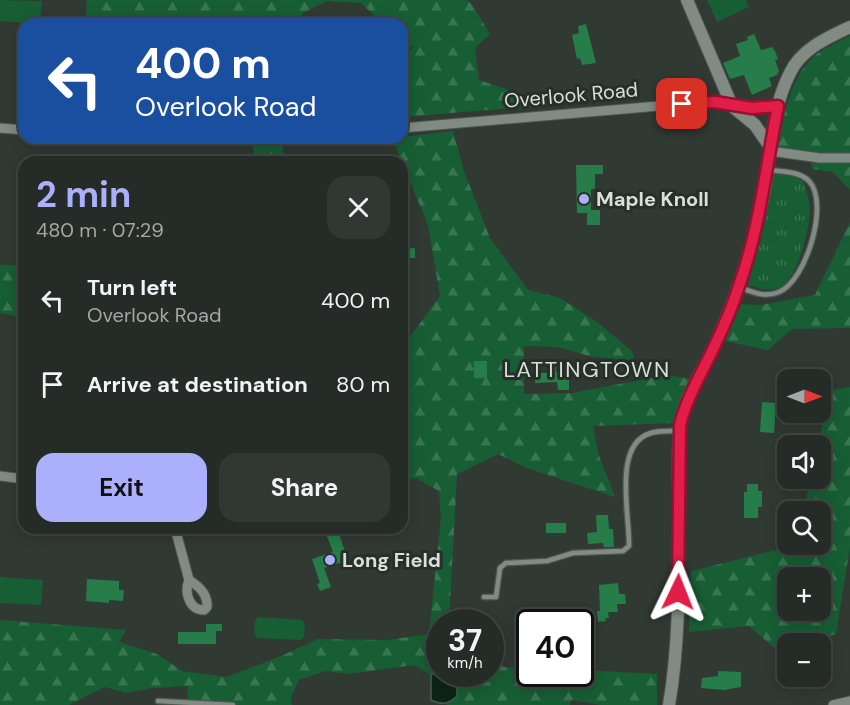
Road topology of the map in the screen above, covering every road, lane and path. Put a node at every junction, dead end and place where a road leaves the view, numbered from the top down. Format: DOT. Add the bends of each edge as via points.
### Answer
graph roads {
  1 [pos="687,0"];
  2 [pos="850,27"];
  3 [pos="732,106"];
  4 [pos="778,106"];
  5 [pos="408,127"];
  6 [pos="0,128"];
  7 [pos="18,130"];
  8 [pos="770,150"];
  9 [pos="850,158"];
  10 [pos="767,170"];
  11 [pos="739,286"];
  12 [pos="679,431"];
  13 [pos="0,476"];
  14 [pos="18,478"];
  15 [pos="177,534"];
  16 [pos="189,580"];
  17 [pos="484,597"];
  18 [pos="158,700"];
  19 [pos="850,701"];
  20 [pos="233,705"];
  21 [pos="669,705"];
  22 [pos="833,705"];
  1 -- 3 [label="street"];
  2 -- 4 [label="street" via="811,48 797,62"];
  3 -- 4 [label="street, Overlook Road"];
  3 -- 5 [label="street, Overlook Road" via="715,102 682,104"];
  3 -- 8 [label="street" via="754,125"];
  4 -- 8 [label="street"];
  6 -- 7 [label="street"];
  8 -- 9 [label="street"];
  8 -- 10 [label="street"];
  10 -- 11 [label="street"];
  10 -- 11 [label="lane" via="800,175 811,183 817,211 813,234 801,267 786,288 762,295"];
  11 -- 12 [label="street" via="687,403"];
  12 -- 17 [label="lane" via="652,432 639,438 631,449 626,466 629,546 623,551 573,553 547,561 506,563 500,568 496,597"];
  12 -- 21 [label="street" via="679,571"];
  13 -- 14 [label="street"];
  15 -- 16 [label="street"];
  18 -- 20 [label="lane"];
  19 -- 22 [label="street"];
}
